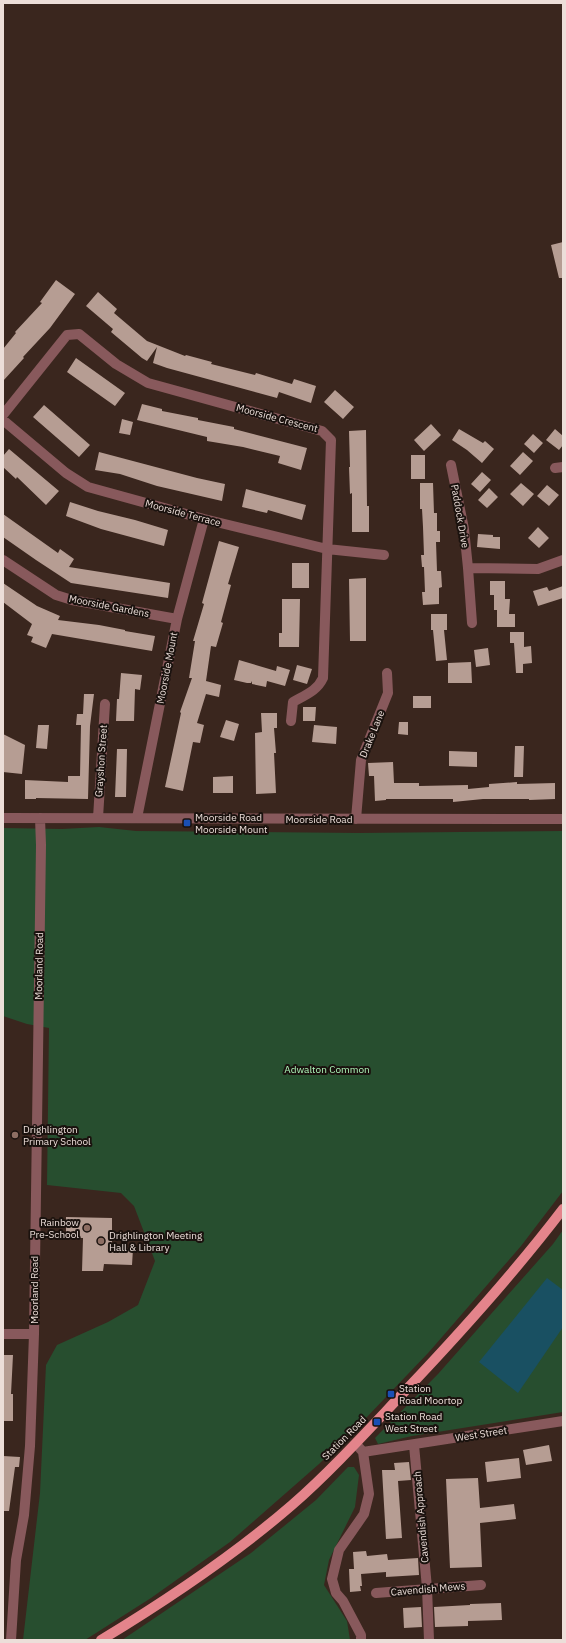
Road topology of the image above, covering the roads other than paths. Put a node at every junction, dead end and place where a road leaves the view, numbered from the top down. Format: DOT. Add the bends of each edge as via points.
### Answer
graph roads {
  1 [pos="3,415"];
  2 [pos="3,420"];
  3 [pos="450,466"];
  4 [pos="204,519"];
  5 [pos="327,548"];
  6 [pos="384,555"];
  7 [pos="3,560"];
  8 [pos="563,560"];
  9 [pos="468,568"];
  10 [pos="177,620"];
  11 [pos="472,623"];
  12 [pos="387,673"];
  13 [pos="105,704"];
  14 [pos="291,721"];
  15 [pos="3,818"];
  16 [pos="40,818"];
  17 [pos="98,818"];
  18 [pos="137,818"];
  19 [pos="356,819"];
  20 [pos="563,819"];
  21 [pos="563,1208"];
  22 [pos="3,1334"];
  23 [pos="34,1334"];
  24 [pos="563,1421"];
  25 [pos="356,1444"];
  26 [pos="414,1445"];
  27 [pos="364,1452"];
  28 [pos="481,1584"];
  29 [pos="427,1588"];
  30 [pos="376,1593"];
  31 [pos="11,1640"];
  32 [pos="101,1640"];
  33 [pos="361,1640"];
  34 [pos="429,1640"];
  1 -- 5 [label="street, Moorside Crescent" via="67,335 79,334 116,364 148,383 322,431 331,440"];
  2 -- 4 [label="street, Moorside Terrace" via="66,473 88,487"];
  3 -- 9 [label="street, Paddock Drive" via="464,529"];
  4 -- 5 [label="street, Moorside Terrace"];
  4 -- 10 [label="street, Moorside Mount"];
  5 -- 6 [label="street, Moorside Terrace"];
  5 -- 14 [label="street, Moorside Crescent" via="323,678 312,692 293,702"];
  7 -- 10 [label="street, Moorside Gardens" via="56,596"];
  8 -- 9 [label="street" via="538,569"];
  9 -- 11 [label="street, Paddock Drive"];
  10 -- 18 [label="street, Moorside Mount"];
  12 -- 19 [label="street, Drake Lane" via="388,693 361,760"];
  13 -- 17 [label="street, Grayshon Street"];
  15 -- 16 [label="street, Moorside Road"];
  16 -- 17 [label="street, Moorside Road"];
  16 -- 23 [label="street, Moorland Road"];
  17 -- 18 [label="street, Moorside Road"];
  18 -- 19 [label="street, Moorside Road"];
  19 -- 20 [label="street, Moorside Road"];
  21 -- 25 [label="main road, Station Road" via="450,1343"];
  22 -- 23 [label="street"];
  23 -- 31 [label="street, Moorland Road" via="30,1446 24,1515 16,1560"];
  24 -- 26 [label="street, West Street"];
  25 -- 27 [label="street"];
  25 -- 32 [label="main road, Station Road" via="292,1505 237,1549 153,1608"];
  26 -- 27 [label="street, West Street"];
  26 -- 29 [label="street, Cavendish Approach"];
  27 -- 33 [label="street" via="369,1494 364,1514 339,1550 332,1579 336,1593 343,1601 361,1635"];
  28 -- 29 [label="street, Cavendish Mews"];
  29 -- 30 [label="street, Cavendish Mews" via="417,1591"];
  29 -- 34 [label="street, Cavendish Approach"];
}
